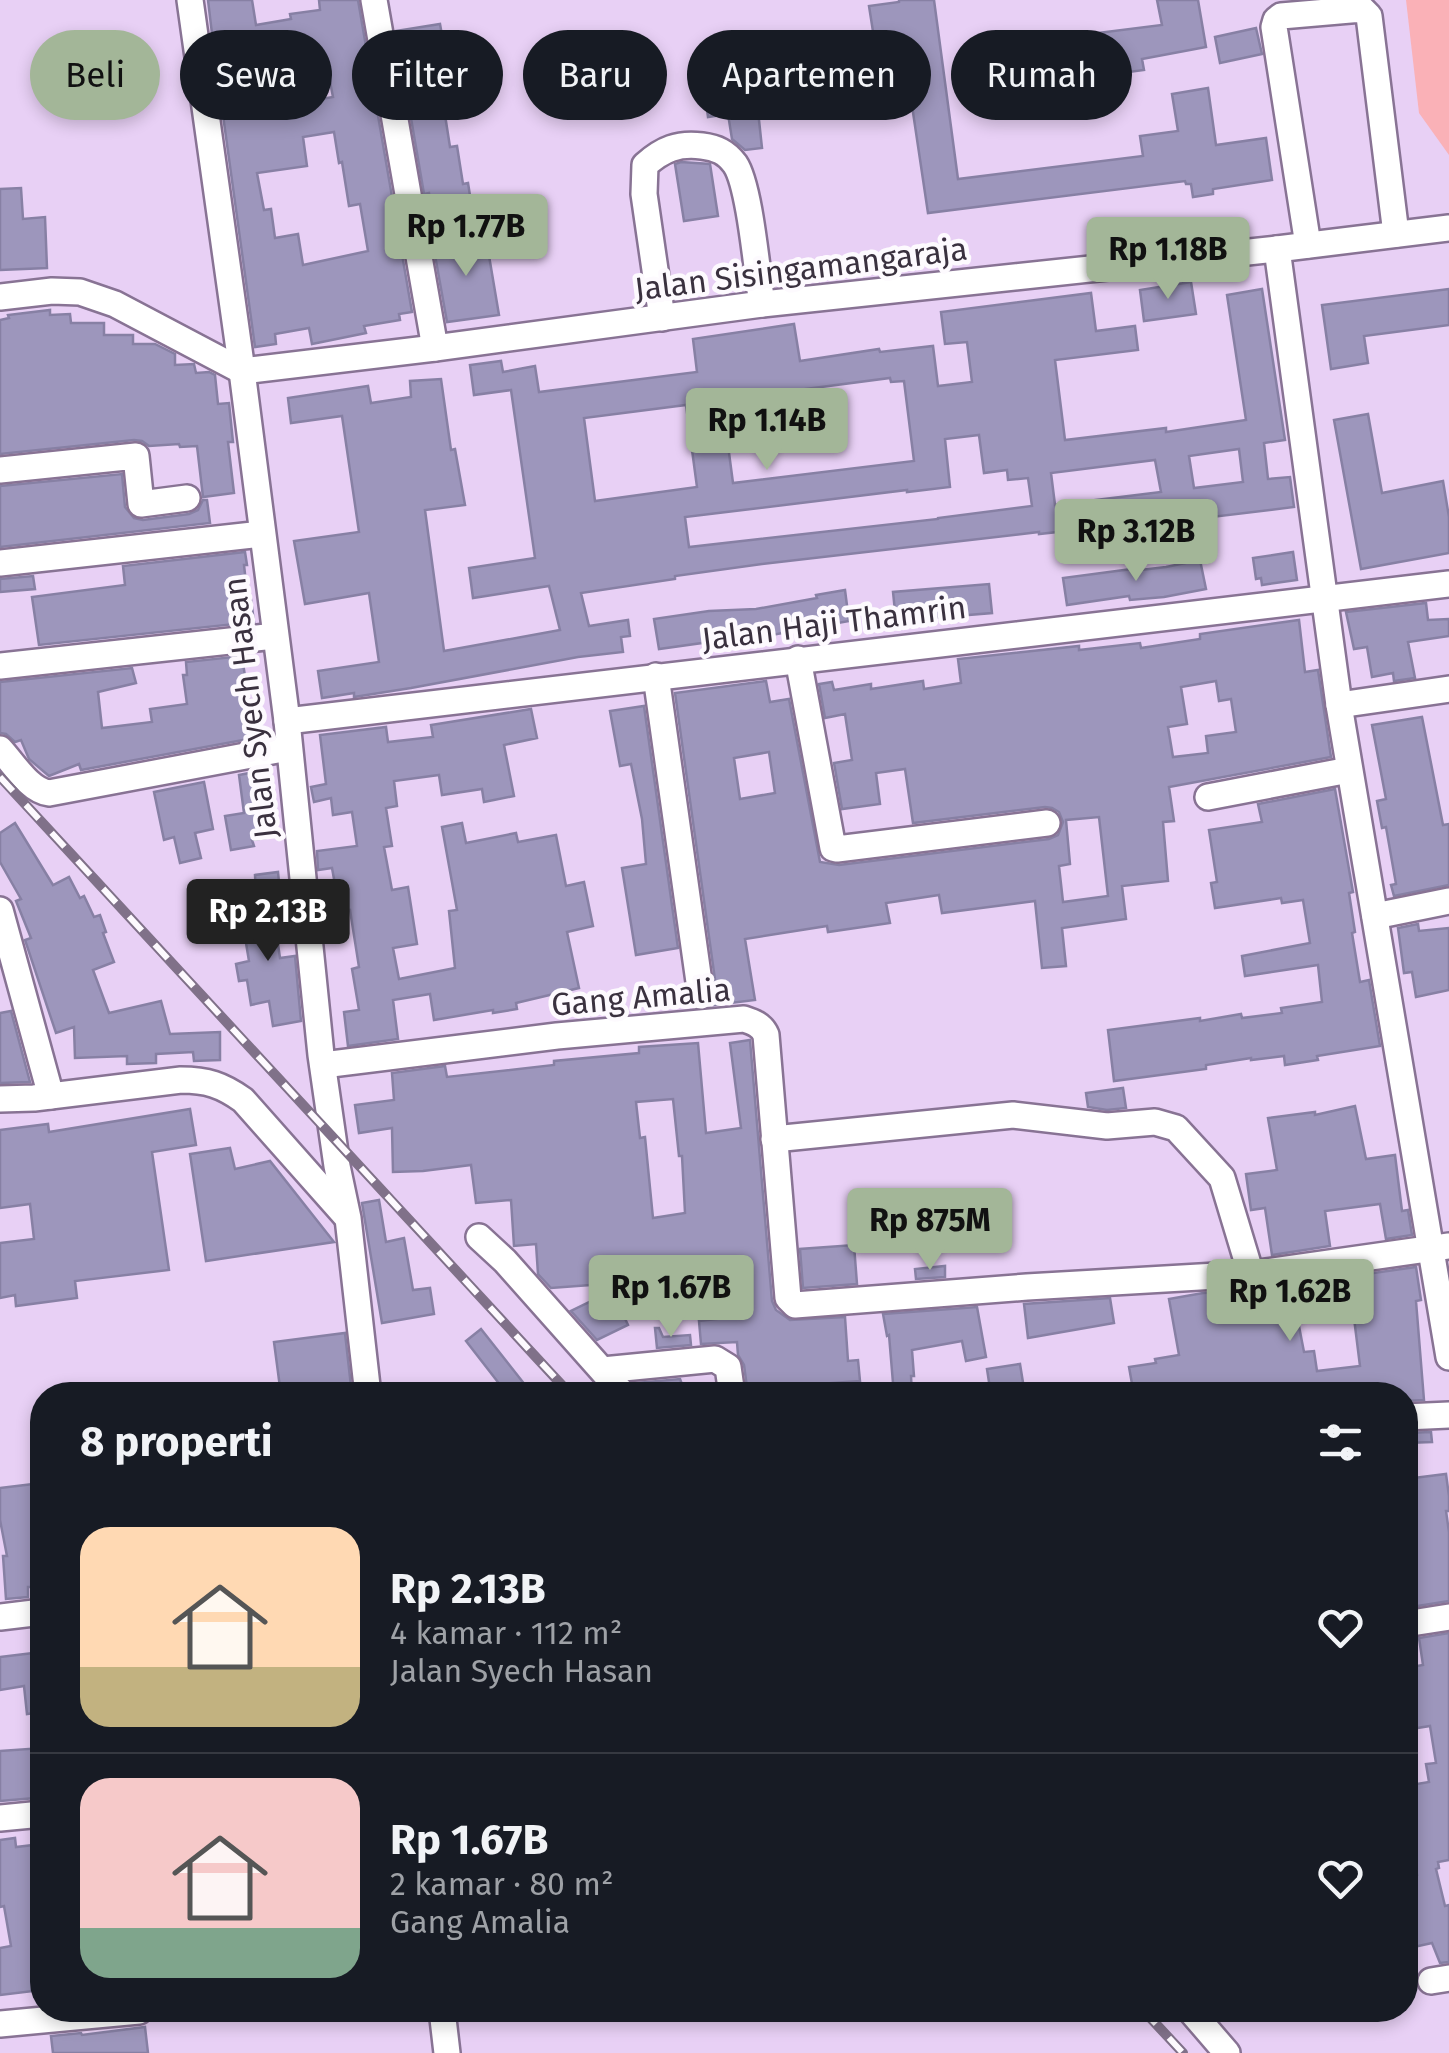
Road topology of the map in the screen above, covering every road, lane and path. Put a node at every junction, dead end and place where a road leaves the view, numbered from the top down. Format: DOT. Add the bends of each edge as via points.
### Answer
graph roads {
  1 [pos="190,0"];
  2 [pos="374,0"];
  3 [pos="194,30"];
  4 [pos="207,120"];
  5 [pos="1449,228"];
  6 [pos="1396,234"];
  7 [pos="1308,246"];
  8 [pos="1277,249"];
  9 [pos="0,297"];
  10 [pos="762,304"];
  11 [pos="662,318"];
  12 [pos="435,348"];
  13 [pos="242,371"];
  14 [pos="0,470"];
  15 [pos="187,498"];
  16 [pos="262,534"];
  17 [pos="0,563"];
  18 [pos="1449,584"];
  19 [pos="1324,599"];
  20 [pos="274,636"];
  21 [pos="798,659"];
  22 [pos="0,666"];
  23 [pos="656,676"];
  24 [pos="1449,689"];
  25 [pos="1339,705"];
  26 [pos="287,721"];
  27 [pos="288,748"];
  28 [pos="0,749"];
  29 [pos="1349,770"];
  30 [pos="1208,797"];
  31 [pos="1048,823"];
  32 [pos="1449,902"];
  33 [pos="0,910"];
  34 [pos="1375,916"];
  35 [pos="701,996"];
  36 [pos="323,1065"];
  37 [pos="51,1096"];
  38 [pos="0,1099"];
  39 [pos="774,1139"];
  40 [pos="348,1218"];
  41 [pos="479,1237"];
  42 [pos="1441,1248"];
  43 [pos="1252,1274"];
  44 [pos="1449,1357"];
  45 [pos="603,1370"];
  46 [pos="367,1382"];
  47 [pos="613,1382"];
  48 [pos="730,1382"];
  49 [pos="1449,1415"];
  50 [pos="1418,1416"];
  51 [pos="30,1613"];
  52 [pos="0,1617"];
  53 [pos="1449,1618"];
  54 [pos="1418,1622"];
  55 [pos="30,1815"];
  56 [pos="0,1818"];
  57 [pos="30,2021"];
  58 [pos="443,2022"];
  59 [pos="1200,2022"];
  60 [pos="0,2024"];
  61 [pos="447,2053"];
  62 [pos="1227,2053"];
  1 -- 3 [label="street, Jalan Syech Hasan"];
  2 -- 12 [label="street"];
  4 -- 13 [label="street, Jalan Syech Hasan"];
  5 -- 6 [label="street, Jalan Sisingamangaraja"];
  6 -- 7 [label="street, Jalan Sisingamangaraja"];
  6 -- 7 [label="street" via="1369,16 1362,9 1281,16 1274,27"];
  7 -- 8 [label="street, Jalan Sisingamangaraja"];
  8 -- 10 [label="street, Jalan Sisingamangaraja"];
  8 -- 19 [label="street"];
  9 -- 13 [label="street" via="80,292"];
  10 -- 11 [label="street, Jalan Sisingamangaraja"];
  10 -- 11 [label="street" via="736,165 718,148 684,144 645,165"];
  11 -- 12 [label="street, Jalan Sisingamangaraja"];
  12 -- 13 [label="street, Jalan Sisingamangaraja"];
  13 -- 16 [label="street, Jalan Syech Hasan"];
  14 -- 15 [label="street" via="136,456 141,504"];
  16 -- 17 [label="street"];
  16 -- 20 [label="street, Jalan Syech Hasan"];
  18 -- 19 [label="street, Jalan Haji Thamrin"];
  19 -- 21 [label="street, Jalan Haji Thamrin"];
  19 -- 25 [label="street"];
  20 -- 22 [label="street"];
  20 -- 26 [label="street, Jalan Syech Hasan"];
  21 -- 23 [label="street, Jalan Haji Thamrin"];
  21 -- 31 [label="street" via="833,848"];
  23 -- 26 [label="street, Jalan Haji Thamrin"];
  23 -- 35 [label="street"];
  24 -- 25 [label="street"];
  25 -- 29 [label="street"];
  26 -- 27 [label="street, Jalan Syech Hasan"];
  27 -- 28 [label="street" via="50,793 34,788"];
  27 -- 36 [label="street, Jalan Syech Hasan"];
  29 -- 30 [label="street"];
  29 -- 34 [label="street"];
  32 -- 34 [label="street"];
  33 -- 37 [label="street"];
  34 -- 42 [label="street"];
  36 -- 39 [label="street, Gang Amalia" via="744,1019 766,1034"];
  36 -- 40 [label="street, Jalan Syech Hasan"];
  37 -- 38 [label="street"];
  37 -- 40 [label="street" via="181,1080 225,1087"];
  39 -- 43 [label="street" via="1013,1115 1107,1126 1155,1122 1176,1128 1222,1178"];
  39 -- 43 [label="street, Gang Amalia" via="788,1298 795,1305"];
  40 -- 46 [label="street, Jalan Syech Hasan"];
  41 -- 45 [label="street"];
  42 -- 43 [label="street, Gang Amalia"];
  42 -- 44 [label="street"];
  45 -- 47 [label="street"];
  45 -- 48 [label="street" via="715,1359 728,1367"];
  49 -- 50 [label="street"];
  51 -- 52 [label="street"];
  53 -- 54 [label="street"];
  55 -- 56 [label="street"];
  57 -- 60 [label="street"];
  58 -- 61 [label="street"];
  59 -- 62 [label="street"];
}
